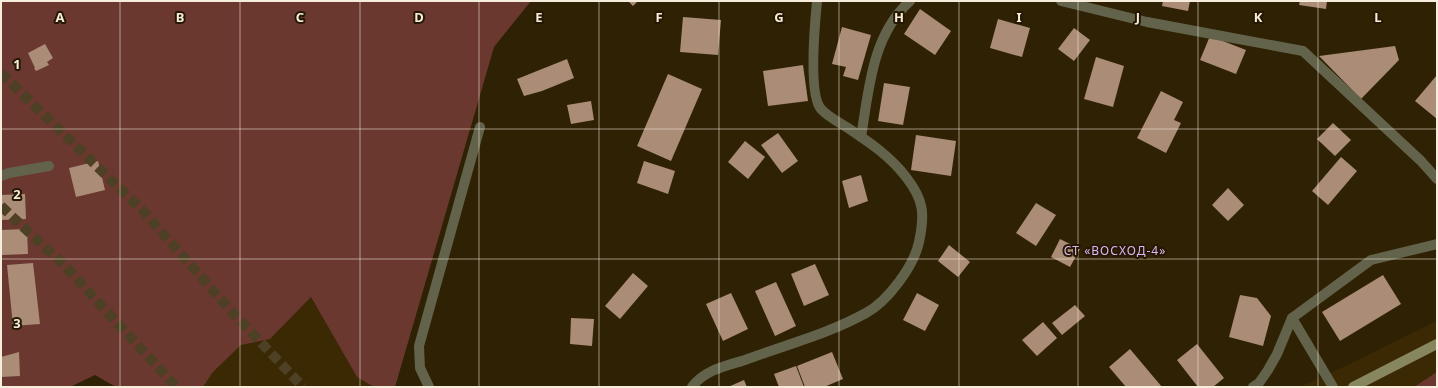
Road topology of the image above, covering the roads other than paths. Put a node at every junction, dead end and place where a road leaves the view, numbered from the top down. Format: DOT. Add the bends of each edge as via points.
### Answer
graph roads {
  1 [pos="816,1"];
  2 [pos="910,1"];
  3 [pos="1061,1"];
  4 [pos="480,127"];
  5 [pos="861,137"];
  6 [pos="49,166"];
  7 [pos="1,176"];
  8 [pos="1437,179"];
  9 [pos="1437,244"];
  10 [pos="1292,318"];
  11 [pos="1437,344"];
  12 [pos="429,387"];
  13 [pos="692,387"];
  14 [pos="1253,387"];
  15 [pos="1334,387"];
  16 [pos="1353,387"];
  1 -- 5 [label="street" via="813,68 817,99 820,108"];
  2 -- 5 [label="street" via="902,8 885,34 876,56"];
  3 -- 8 [label="street" via="1147,22 1303,51"];
  4 -- 12 [label="street" via="419,346 420,368"];
  5 -- 13 [label="street" via="884,153 906,177 919,197 922,229 918,248 909,266 886,296 867,313 825,332 710,372"];
  6 -- 7 [label="street"];
  9 -- 10 [label="street" via="1371,260"];
  10 -- 14 [label="street" via="1268,370"];
  10 -- 15 [label="street"];
  11 -- 16 [label="main road"];
}
